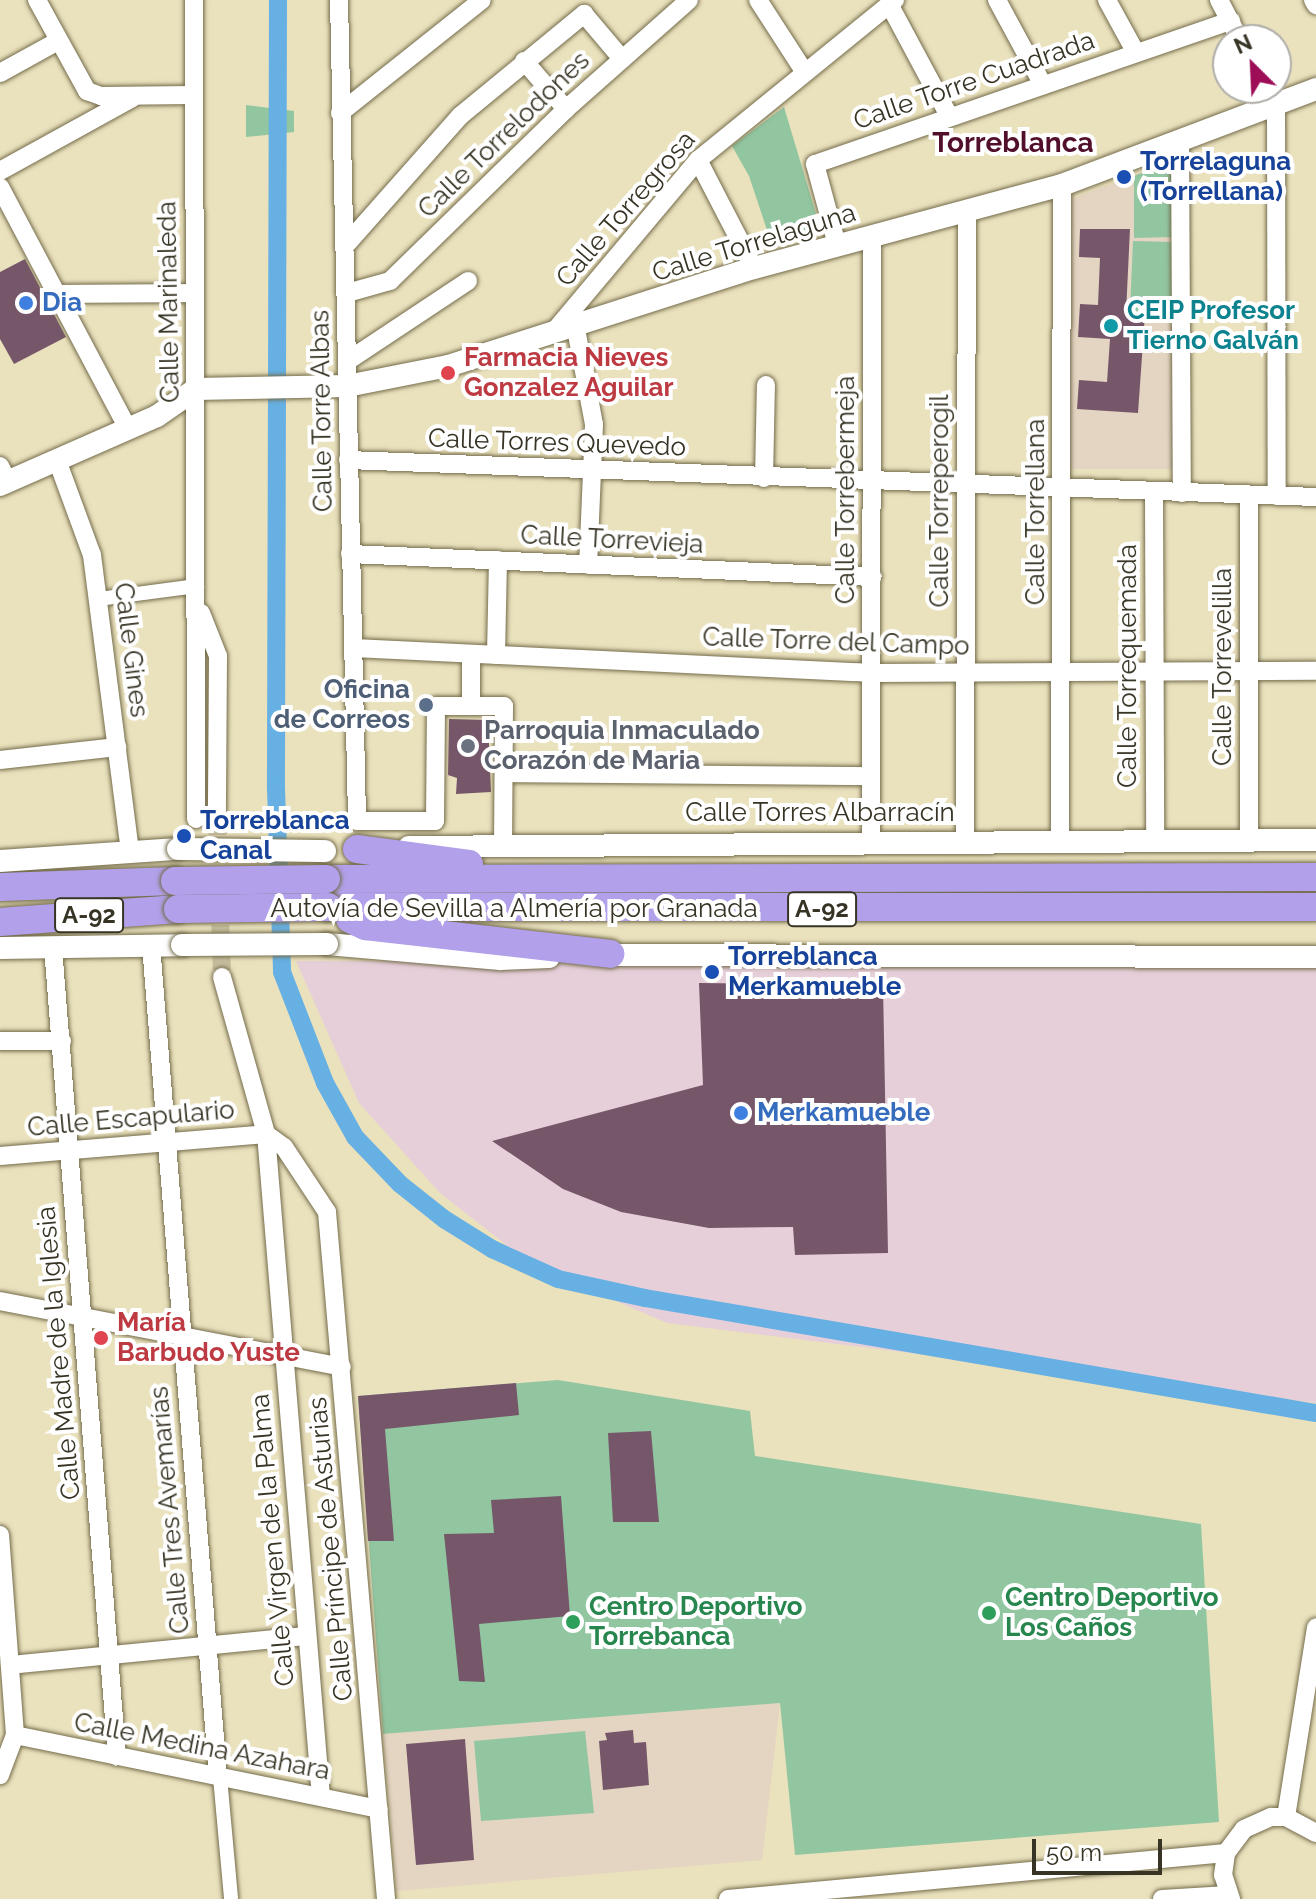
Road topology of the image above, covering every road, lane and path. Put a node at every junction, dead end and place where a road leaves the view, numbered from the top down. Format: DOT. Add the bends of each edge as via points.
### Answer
graph roads {
  1 [pos="37,0"];
  2 [pos="194,0"];
  3 [pos="340,0"];
  4 [pos="482,0"];
  5 [pos="689,0"];
  6 [pos="758,0"];
  7 [pos="997,0"];
  8 [pos="1107,0"];
  9 [pos="1219,0"];
  10 [pos="1313,0"];
  11 [pos="892,2"];
  12 [pos="1316,5"];
  13 [pos="1231,21"];
  14 [pos="1232,24"];
  15 [pos="58,41"];
  16 [pos="1136,53"];
  17 [pos="622,59"];
  18 [pos="524,61"];
  19 [pos="804,71"];
  20 [pos="0,73"];
  21 [pos="1043,85"];
  22 [pos="1316,89"];
  23 [pos="1292,94"];
  24 [pos="192,95"];
  25 [pos="135,97"];
  26 [pos="1259,104"];
  27 [pos="1270,104"];
  28 [pos="566,109"];
  29 [pos="340,113"];
  30 [pos="949,116"];
  31 [pos="1180,141"];
  32 [pos="698,160"];
  33 [pos="0,171"];
  34 [pos="1062,185"];
  35 [pos="0,187"];
  36 [pos="967,211"];
  37 [pos="872,236"];
  38 [pos="837,245"];
  39 [pos="345,246"];
  40 [pos="754,268"];
  41 [pos="468,281"];
  42 [pos="195,293"];
  43 [pos="347,293"];
  44 [pos="58,294"];
  45 [pos="576,329"];
  46 [pos="550,337"];
  47 [pos="349,360"];
  48 [pos="766,385"];
  49 [pos="347,386"];
  50 [pos="196,389"];
  51 [pos="128,429"];
  52 [pos="57,460"];
  53 [pos="348,460"];
  54 [pos="594,470"];
  55 [pos="3,478"];
  56 [pos="764,478"];
  57 [pos="872,481"];
  58 [pos="966,487"];
  59 [pos="1062,490"];
  60 [pos="1154,493"];
  61 [pos="1182,493"];
  62 [pos="1249,495"];
  63 [pos="1277,496"];
  64 [pos="1316,497"];
  65 [pos="350,554"];
  66 [pos="498,560"];
  67 [pos="588,565"];
  68 [pos="872,577"];
  69 [pos="197,595"];
  70 [pos="99,599"];
  71 [pos="354,648"];
  72 [pos="471,654"];
  73 [pos="496,655"];
  74 [pos="1155,671"];
  75 [pos="1316,671"];
  76 [pos="1061,672"];
  77 [pos="1248,672"];
  78 [pos="872,673"];
  79 [pos="966,673"];
  80 [pos="471,705"];
  81 [pos="117,747"];
  82 [pos="0,760"];
  83 [pos="504,773"];
  84 [pos="871,776"];
  85 [pos="217,817"];
  86 [pos="196,819"];
  87 [pos="357,835"];
  88 [pos="1249,839"];
  89 [pos="871,840"];
  90 [pos="965,840"];
  91 [pos="1060,840"];
  92 [pos="1155,840"];
  93 [pos="1316,840"];
  94 [pos="503,843"];
  95 [pos="130,852"];
  96 [pos="0,861"];
  97 [pos="326,865"];
  98 [pos="1316,877"];
  99 [pos="581,879"];
  100 [pos="0,887"];
  101 [pos="328,907"];
  102 [pos="1316,907"];
  103 [pos="0,922"];
  104 [pos="151,945"];
  105 [pos="53,947"];
  106 [pos="0,948"];
  107 [pos="610,954"];
  108 [pos="1316,957"];
  109 [pos="222,977"];
  110 [pos="0,1041"];
  111 [pos="62,1041"];
  112 [pos="266,1134"];
  113 [pos="167,1143"];
  114 [pos="69,1151"];
  115 [pos="0,1156"];
  116 [pos="0,1301"];
  117 [pos="83,1317"];
  118 [pos="182,1336"];
  119 [pos="283,1355"];
  120 [pos="342,1367"];
  121 [pos="0,1535"];
  122 [pos="1316,1627"];
  123 [pos="307,1636"];
  124 [pos="4,1641"];
  125 [pos="207,1646"];
  126 [pos="109,1657"];
  127 [pos="10,1665"];
  128 [pos="15,1735"];
  129 [pos="117,1756"];
  130 [pos="0,1775"];
  131 [pos="219,1776"];
  132 [pos="321,1797"];
  133 [pos="379,1809"];
  134 [pos="1286,1817"];
  135 [pos="1316,1833"];
  136 [pos="1226,1853"];
  137 [pos="1230,1897"];
  138 [pos="231,1899"];
  139 [pos="386,1899"];
  140 [pos="728,1899"];
  141 [pos="1162,1899"];
  1 -- 15 [label="street"];
  2 -- 24 [label="street, Calle Marinaleda"];
  3 -- 29 [label="street, Calle Torre Albas"];
  4 -- 29 [label="street"];
  5 -- 17 [label="street, Calle Torrelodones"];
  6 -- 19 [label="street"];
  7 -- 21 [label="street"];
  8 -- 16 [label="street"];
  9 -- 13 [label="street"];
  10 -- 12 [label="street"];
  11 -- 19 [label="street, Calle Torregrosa"];
  11 -- 30 [label="street"];
  13 -- 14 [label="street"];
  13 -- 16 [label="street, Calle Torre Cuadrada"];
  15 -- 20 [label="street"];
  15 -- 25 [label="street" via="87,91"];
  16 -- 21 [label="street, Calle Torre Cuadrada"];
  17 -- 18 [label="street" via="584,14"];
  17 -- 28 [label="street, Calle Torrelodones"];
  18 -- 28 [label="street"];
  18 -- 39 [label="street" via="460,116"];
  19 -- 32 [label="street, Calle Torregrosa"];
  21 -- 30 [label="street, Calle Torre Cuadrada"];
  22 -- 23 [label="street, Calle Torrelaguna"];
  24 -- 25 [label="street"];
  24 -- 42 [label="street, Calle Marinaleda"];
  25 -- 33 [label="street"];
  26 -- 31 [label="street, Calle Torrelaguna"];
  27 -- 63 [label="street"];
  28 -- 43 [label="street, Calle Torrelodones" via="390,281"];
  29 -- 39 [label="street, Calle Torre Albas"];
  30 -- 38 [label="street, Calle Torre Cuadrada" via="815,164"];
  31 -- 34 [label="street, Calle Torrelaguna"];
  31 -- 61 [label="street"];
  32 -- 40 [label="street"];
  32 -- 46 [label="street, Calle Torregrosa"];
  34 -- 36 [label="street, Calle Torrelaguna"];
  34 -- 59 [label="street, Calle Torrellana"];
  35 -- 44 [label="street"];
  36 -- 37 [label="street, Calle Torrelaguna"];
  36 -- 58 [label="street, Calle Torreperogil"];
  37 -- 38 [label="street, Calle Torrelaguna"];
  37 -- 57 [label="street, Calle Torrebermeja"];
  38 -- 40 [label="street, Calle Torrelaguna"];
  39 -- 43 [label="street, Calle Torre Albas"];
  40 -- 45 [label="street, Calle Torrelaguna"];
  41 -- 47 [label="street"];
  42 -- 44 [label="street"];
  42 -- 50 [label="street, Calle Marinaleda"];
  43 -- 47 [label="street, Calle Torre Albas"];
  44 -- 51 [label="street"];
  45 -- 46 [label="street, Calle Torrelaguna"];
  45 -- 54 [label="street" via="594,424"];
  46 -- 49 [label="street, Calle Torrelaguna" via="448,366"];
  47 -- 49 [label="street, Calle Torre Albas"];
  48 -- 56 [label="street"];
  49 -- 50 [label="street, Calle Torrelaguna"];
  49 -- 53 [label="street, Calle Torre Albas"];
  50 -- 51 [label="street"];
  50 -- 69 [label="street, Calle Marinaleda"];
  51 -- 52 [label="street"];
  52 -- 55 [label="street"];
  52 -- 70 [label="street, Calle Gines" via="92,555"];
  53 -- 54 [label="street, Calle Torres Quevedo"];
  53 -- 65 [label="street, Calle Torre Albas"];
  54 -- 56 [label="street, Calle Torres Quevedo"];
  54 -- 67 [label="street"];
  56 -- 57 [label="street, Calle Torres Quevedo"];
  57 -- 58 [label="street, Calle Torres Quevedo"];
  57 -- 68 [label="street, Calle Torrebermeja"];
  58 -- 59 [label="street, Calle Torres Quevedo"];
  58 -- 79 [label="street, Calle Torreperogil"];
  59 -- 60 [label="street, Calle Torres Quevedo"];
  59 -- 76 [label="street, Calle Torrellana"];
  60 -- 61 [label="street, Calle Torres Quevedo"];
  60 -- 74 [label="street, Calle Torrequemada"];
  61 -- 62 [label="street, Calle Torres Quevedo"];
  62 -- 63 [label="street, Calle Torres Quevedo"];
  62 -- 77 [label="street, Calle Torrevelilla"];
  63 -- 64 [label="street, Calle Torres Quevedo"];
  65 -- 66 [label="street, Calle Torrevieja"];
  65 -- 71 [label="street, Calle Torre Albas"];
  66 -- 67 [label="street, Calle Torrevieja"];
  66 -- 73 [label="street"];
  67 -- 68 [label="street, Calle Torrevieja"];
  68 -- 78 [label="street, Calle Torrebermeja"];
  69 -- 70 [label="street"];
  69 -- 85 [label="street, Calle Marinaleda" via="218,656"];
  69 -- 86 [label="street, Calle Marinaleda"];
  70 -- 81 [label="street, Calle Gines"];
  71 -- 72 [label="street, Calle Torre del Campo"];
  71 -- 87 [label="street, Calle Torre Albas"];
  72 -- 73 [label="street, Calle Torre del Campo"];
  72 -- 80 [label="street"];
  73 -- 78 [label="street, Calle Torre del Campo"];
  74 -- 76 [label="street, Calle Torre del Campo"];
  74 -- 77 [label="street, Calle Torre del Campo"];
  74 -- 92 [label="street, Calle Torrequemada"];
  75 -- 77 [label="street, Calle Torre del Campo"];
  76 -- 79 [label="street, Calle Torre del Campo"];
  76 -- 91 [label="street, Calle Torrellana"];
  77 -- 88 [label="street, Calle Torrevelilla"];
  78 -- 79 [label="street, Calle Torre del Campo"];
  78 -- 84 [label="street, Calle Torrebermeja"];
  79 -- 90 [label="street, Calle Torreperogil"];
  80 -- 83 [label="street" via="504,706"];
  80 -- 87 [label="street" via="436,706 435,821"];
  81 -- 82 [label="street"];
  81 -- 95 [label="street, Calle Gines"];
  83 -- 84 [label="street"];
  83 -- 94 [label="street"];
  84 -- 89 [label="street, Calle Torrebermeja"];
  87 -- 94 [label="street, Calle Torres Albarracín"];
  87 -- 97 [label="street, Calle Torres Albarracín"];
  87 -- 99 [label="highway"];
  88 -- 92 [label="street, Calle Torres Albarracín"];
  88 -- 93 [label="street, Calle Torres Albarracín"];
  89 -- 90 [label="street, Calle Torres Albarracín"];
  89 -- 94 [label="street, Calle Torres Albarracín"];
  90 -- 91 [label="street, Calle Torres Albarracín"];
  91 -- 92 [label="street, Calle Torres Albarracín"];
  95 -- 96 [label="street, Calle Torres Albarracín"];
  95 -- 97 [label="street, Calle Torres Albarracín, bridge" via="178,849"];
  97 -- 99 [label="highway, Autovía de Sevilla a Almería por Granada / A-92"];
  97 -- 100 [label="highway, Autovía de Sevilla a Almería por Granada / A-92, bridge" via="175,881"];
  98 -- 99 [label="highway, Autovía de Sevilla a Almería por Granada / A-92"];
  101 -- 102 [label="highway, Autovía de Sevilla a Almería por Granada / A-92"];
  101 -- 103 [label="highway, Autovía de Sevilla a Almería por Granada / A-92, bridge" via="178,909"];
  101 -- 107 [label="highway" via="365,926"];
  104 -- 105 [label="street"];
  104 -- 107 [label="street, bridge" via="327,944 500,959"];
  104 -- 113 [label="street, Calle Tres Avemarías"];
  105 -- 106 [label="street"];
  105 -- 111 [label="street, Calle Madre de la Iglesia"];
  107 -- 108 [label="street"];
  109 -- 112 [label="street, Calle Príncipe de Asturias"];
  110 -- 111 [label="street"];
  111 -- 114 [label="street, Calle Madre de la Iglesia"];
  112 -- 113 [label="street, Calle Escapulario"];
  112 -- 119 [label="street, Calle Virgen de la Palma"];
  112 -- 120 [label="street, Calle Príncipe de Asturias" via="284,1147 327,1212"];
  113 -- 114 [label="street, Calle Escapulario"];
  113 -- 118 [label="street, Calle Tres Avemarías"];
  114 -- 115 [label="street, Calle Escapulario"];
  114 -- 117 [label="street, Calle Madre de la Iglesia"];
  116 -- 117 [label="street"];
  117 -- 118 [label="street"];
  117 -- 126 [label="street, Calle Madre de la Iglesia"];
  118 -- 119 [label="street"];
  118 -- 125 [label="street, Calle Tres Avemarías"];
  119 -- 120 [label="street"];
  119 -- 123 [label="street, Calle Virgen de la Palma"];
  120 -- 133 [label="street, Calle Príncipe de Asturias"];
  121 -- 124 [label="street"];
  122 -- 134 [label="street"];
  123 -- 125 [label="street"];
  123 -- 132 [label="street, Calle Virgen de la Palma"];
  124 -- 127 [label="street"];
  125 -- 126 [label="street"];
  125 -- 131 [label="street, Calle Tres Avemarías"];
  126 -- 127 [label="street"];
  126 -- 129 [label="street, Calle Madre de la Iglesia"];
  127 -- 128 [label="street"];
  128 -- 129 [label="street, Calle Medina Azahara"];
  128 -- 130 [label="street"];
  129 -- 131 [label="street, Calle Medina Azahara"];
  131 -- 132 [label="street, Calle Medina Azahara"];
  131 -- 138 [label="street"];
  132 -- 133 [label="street, Calle Medina Azahara"];
  133 -- 139 [label="street, Calle Príncipe de Asturias"];
  134 -- 135 [label="street"];
  134 -- 136 [label="street" via="1257,1821"];
  136 -- 137 [label="street" via="1223,1875"];
  136 -- 140 [label="street"];
  137 -- 141 [label="street"];
}
